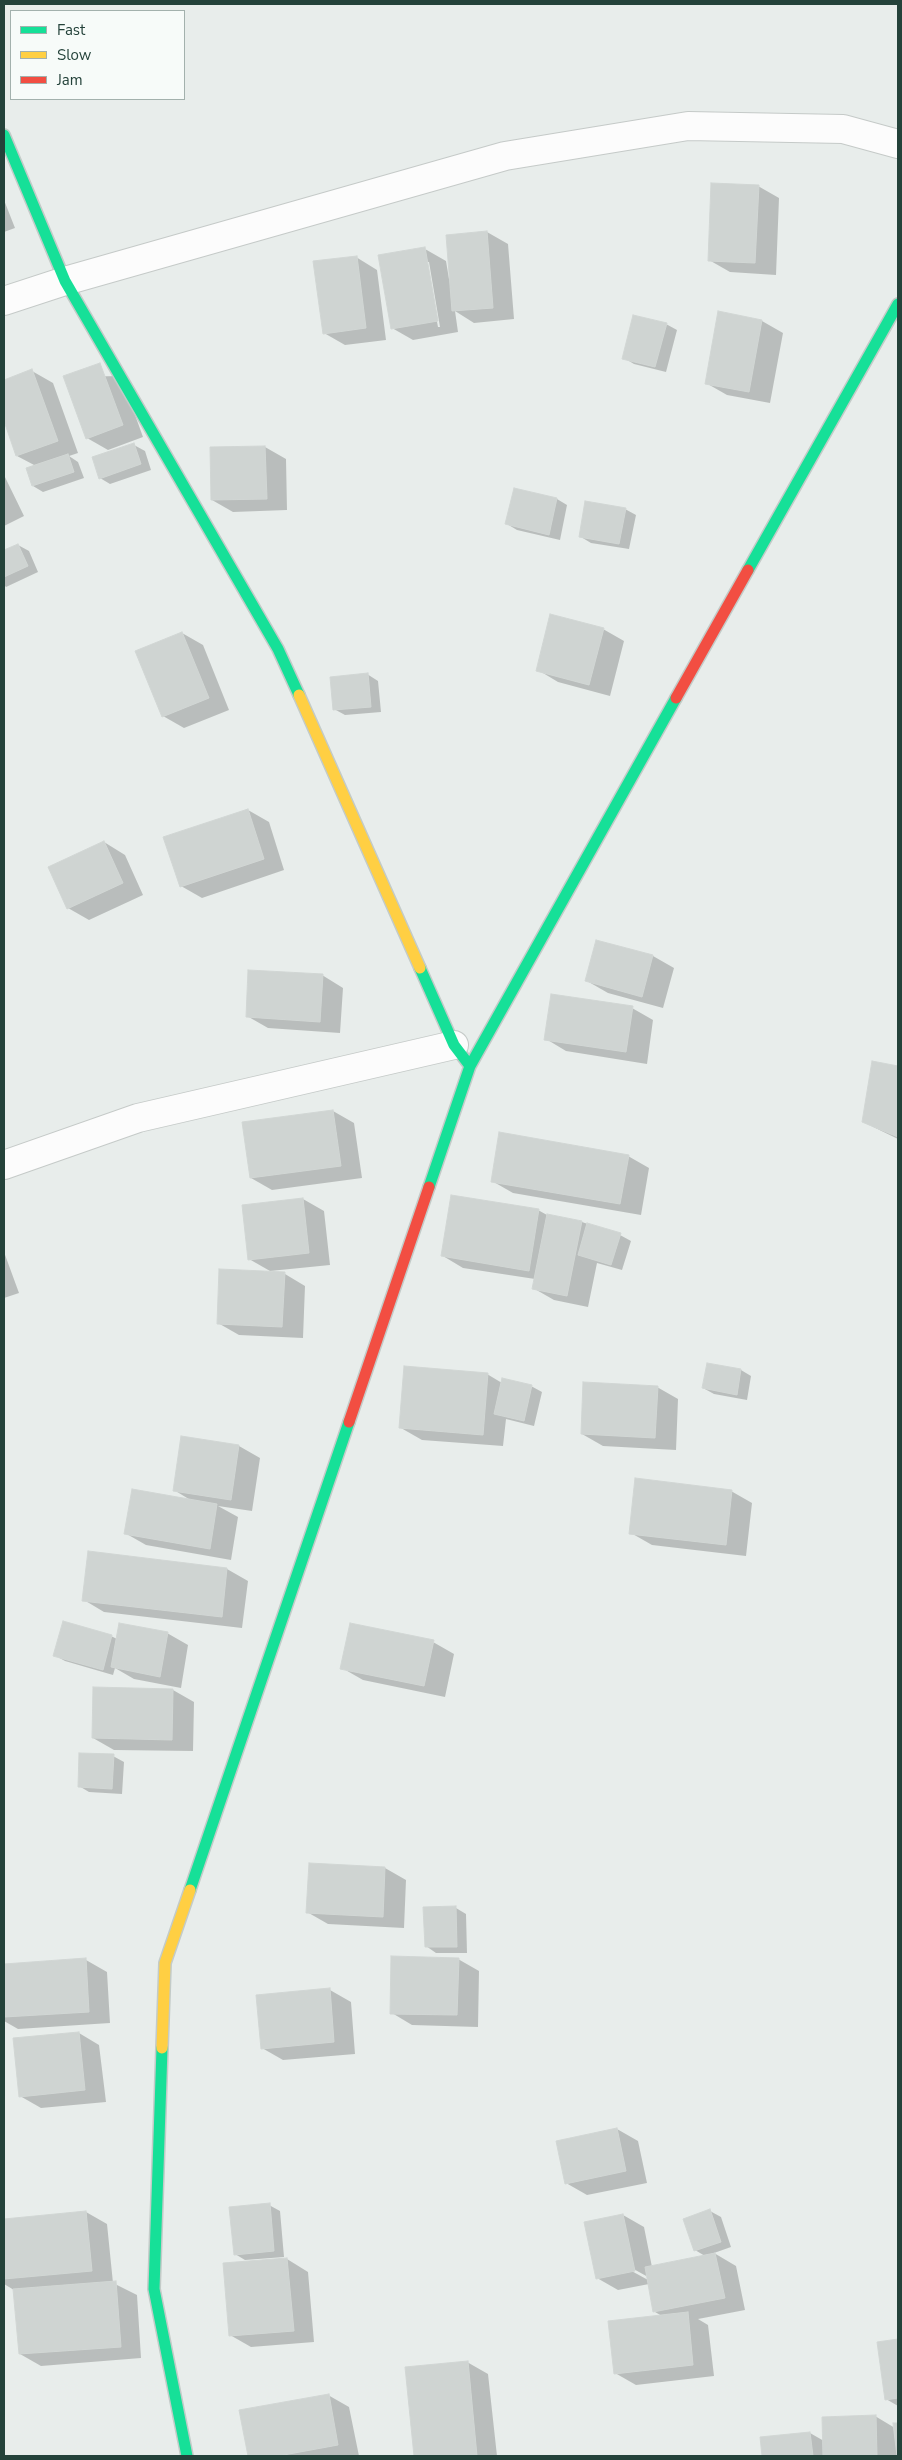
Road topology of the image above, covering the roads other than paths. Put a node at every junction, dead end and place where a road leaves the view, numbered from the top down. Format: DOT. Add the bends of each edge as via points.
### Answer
graph roads {
  1 [pos="4,134"];
  2 [pos="898,144"];
  3 [pos="65,281"];
  4 [pos="4,301"];
  5 [pos="898,304"];
  6 [pos="454,1045"];
  7 [pos="470,1066"];
  8 [pos="4,1165"];
  9 [pos="187,2456"];
  1 -- 3 [label="street"];
  2 -- 3 [label="street" via="843,129 688,126 534,151 505,156"];
  3 -- 4 [label="street"];
  3 -- 6 [label="street" via="278,649"];
  5 -- 7 [label="street"];
  6 -- 7 [label="street"];
  6 -- 8 [label="street" via="138,1118"];
  7 -- 9 [label="street" via="165,1964 154,2289"];
}
